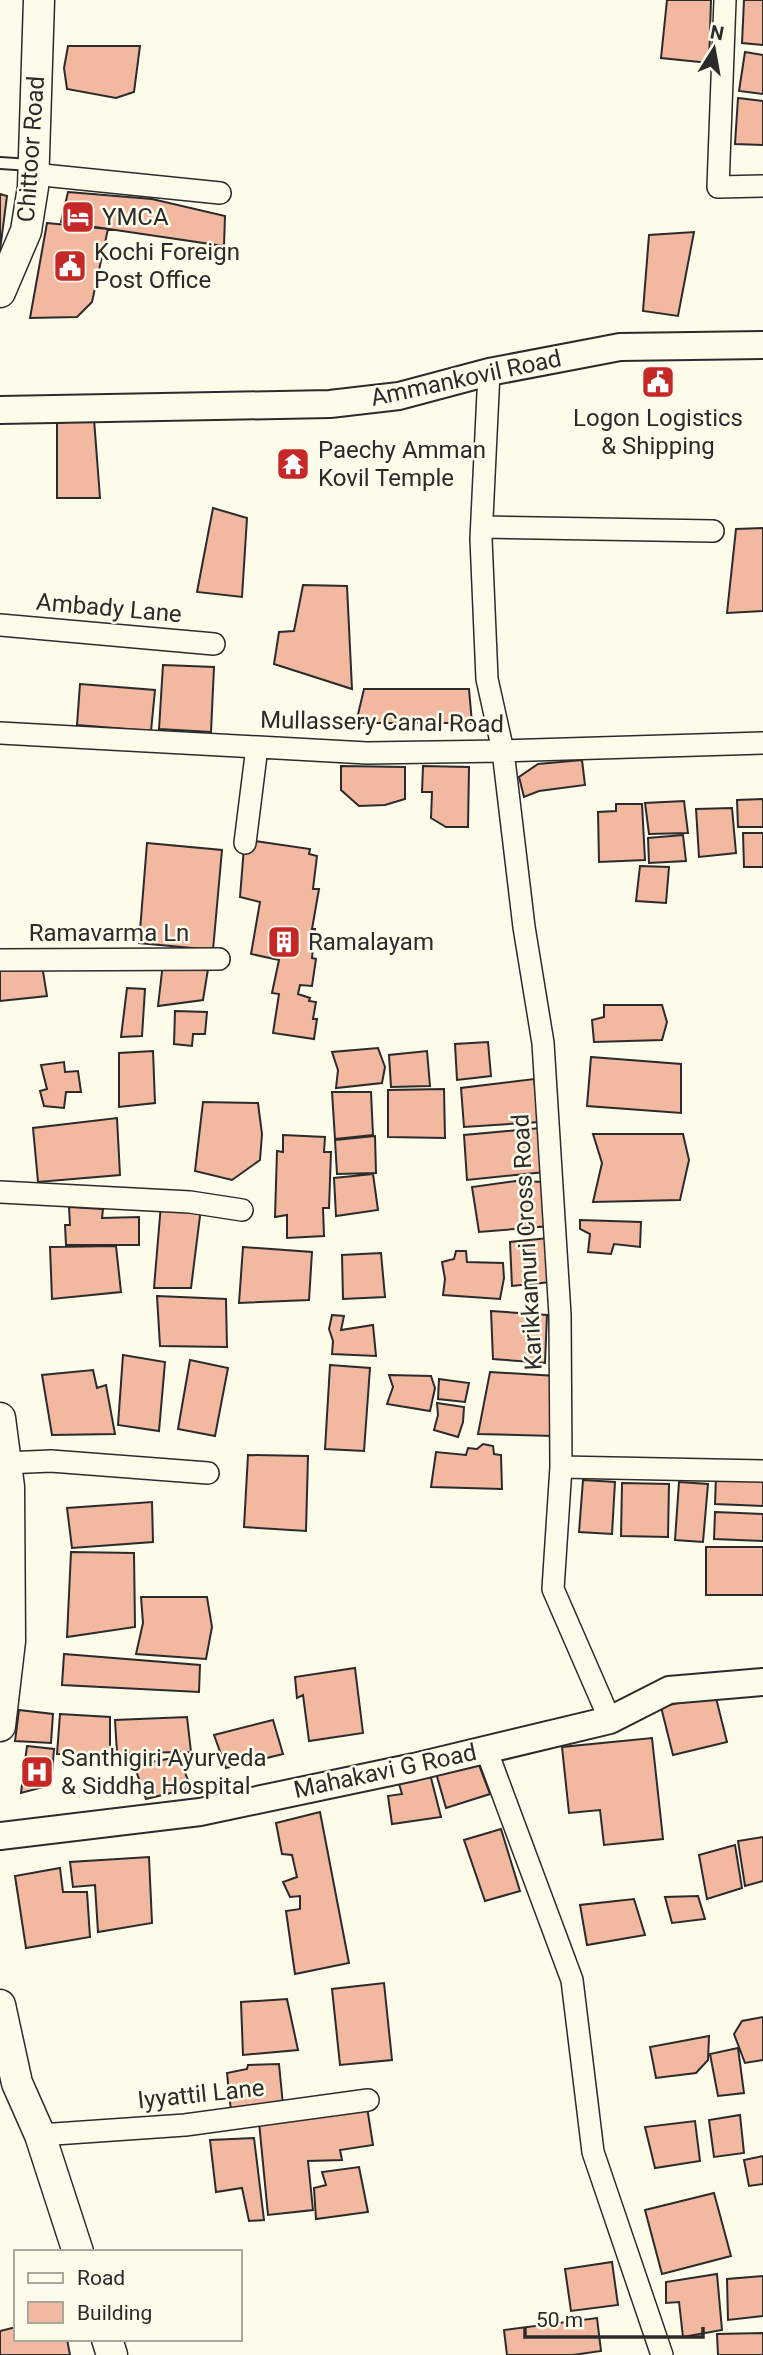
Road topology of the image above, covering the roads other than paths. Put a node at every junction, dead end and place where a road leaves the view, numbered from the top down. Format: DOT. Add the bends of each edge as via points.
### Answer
graph roads {
  1 [pos="40,0"];
  2 [pos="725,0"];
  3 [pos="0,163"];
  4 [pos="33,170"];
  5 [pos="763,186"];
  6 [pos="220,193"];
  7 [pos="0,292"];
  8 [pos="763,345"];
  9 [pos="489,372"];
  10 [pos="0,410"];
  11 [pos="482,527"];
  12 [pos="713,531"];
  13 [pos="0,625"];
  14 [pos="214,644"];
  15 [pos="0,733"];
  16 [pos="763,743"];
  17 [pos="257,747"];
  18 [pos="503,751"];
  19 [pos="245,843"];
  20 [pos="219,959"];
  21 [pos="0,960"];
  22 [pos="0,1192"];
  23 [pos="242,1210"];
  24 [pos="0,1418"];
  25 [pos="5,1463"];
  26 [pos="561,1467"];
  27 [pos="763,1471"];
  28 [pos="208,1473"];
  29 [pos="763,1682"];
  30 [pos="610,1720"];
  31 [pos="0,1727"];
  32 [pos="486,1749"];
  33 [pos="0,1836"];
  34 [pos="0,2005"];
  35 [pos="8,2083"];
  36 [pos="368,2100"];
  37 [pos="40,2135"];
  38 [pos="77,2250"];
  39 [pos="662,2355"];
  1 -- 4 [label="main road, Chittoor Road"];
  2 -- 5 [label="street" via="718,187"];
  3 -- 4 [label="lane"];
  4 -- 6 [label="street"];
  4 -- 7 [label="main road, Chittoor Road" via="26,231"];
  8 -- 9 [label="street, Ammankovil Road" via="620,347"];
  9 -- 10 [label="street, Ammankovil Road" via="400,396 330,404"];
  9 -- 11 [label="street, Karikkamuri Cross Road"];
  11 -- 12 [label="street"];
  11 -- 18 [label="street, Karikkamuri Cross Road" via="487,679"];
  13 -- 14 [label="street, Ambady Lane"];
  15 -- 17 [label="street, Mullassery Canal Road"];
  16 -- 18 [label="street, Mullassery Canal Road"];
  17 -- 18 [label="street, Mullassery Canal Road" via="366,753"];
  17 -- 19 [label="street"];
  18 -- 26 [label="street, Karikkamuri Cross Road" via="543,1043 560,1315"];
  20 -- 21 [label="street, Ramavarma Ln"];
  22 -- 23 [label="street" via="190,1202"];
  24 -- 25 [label="main road"];
  25 -- 28 [label="street" via="51,1461"];
  25 -- 31 [label="main road" via="10,1641"];
  26 -- 27 [label="street"];
  26 -- 30 [label="street, Karikkamuri Cross Road" via="552,1589"];
  29 -- 30 [label="street, Mahakavi G Road" via="669,1690"];
  30 -- 32 [label="street, Mahakavi G Road"];
  32 -- 33 [label="street, Mahakavi G Road" via="200,1812"];
  32 -- 39 [label="street" via="572,1980 593,2152"];
  34 -- 35 [label="main road"];
  35 -- 37 [label="main road"];
  36 -- 37 [label="street, Iyyattil Lane" via="185,2125"];
  37 -- 38 [label="main road"];
}
